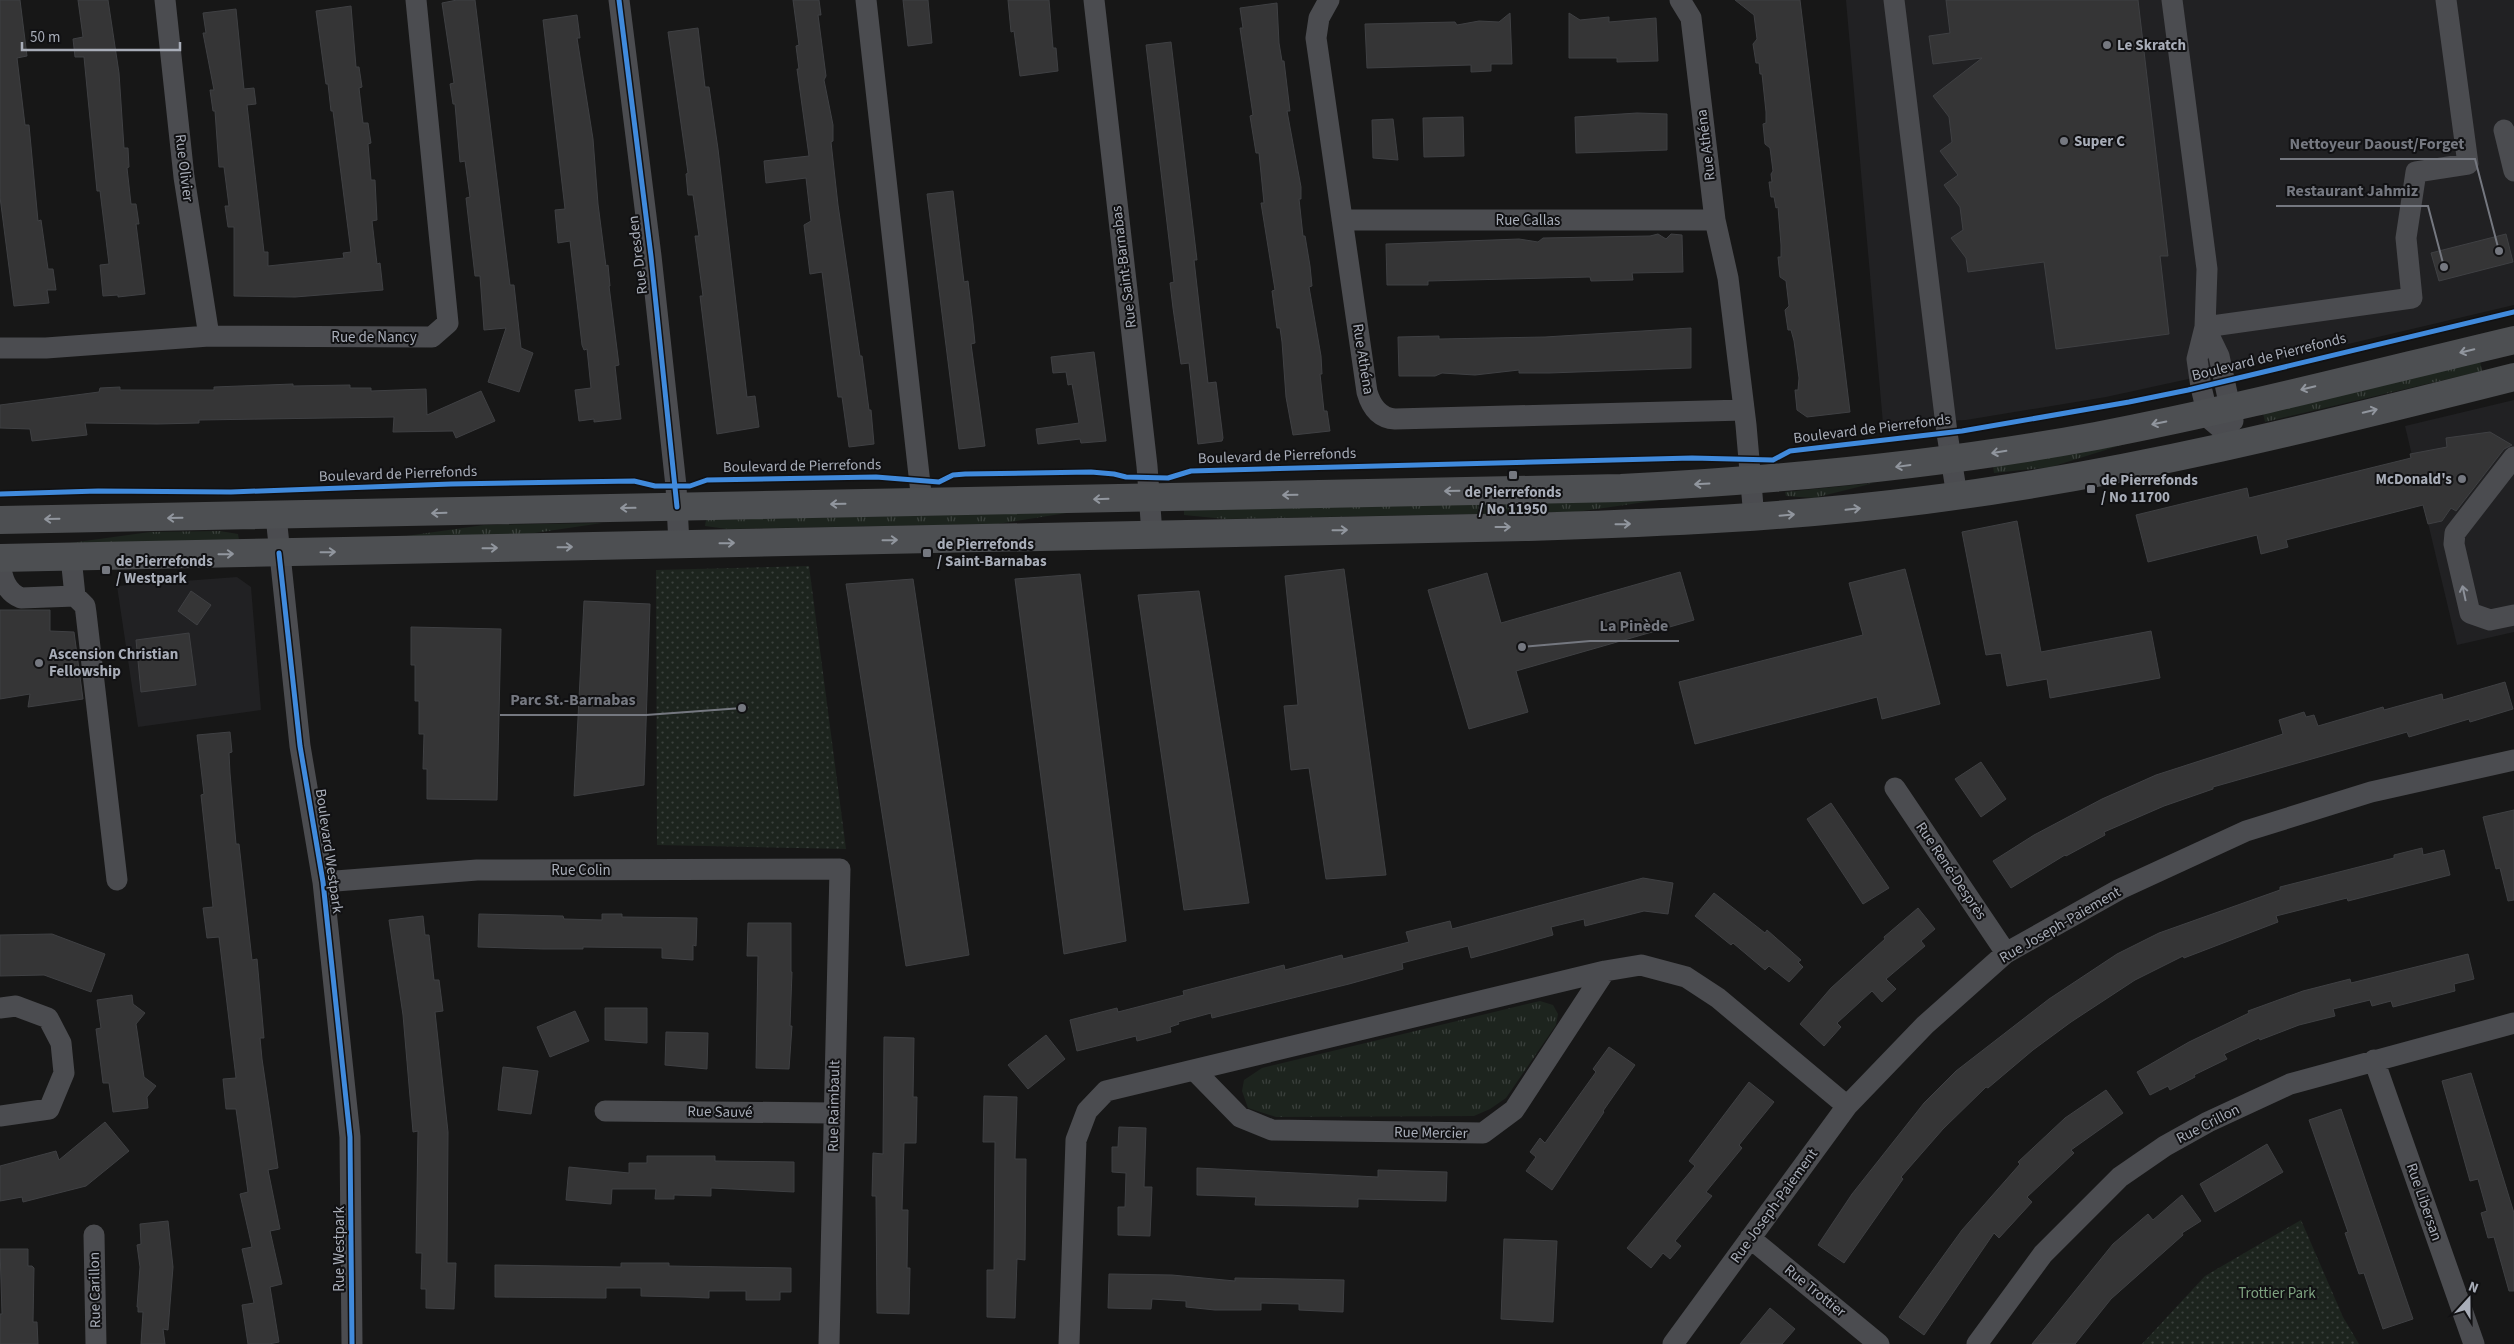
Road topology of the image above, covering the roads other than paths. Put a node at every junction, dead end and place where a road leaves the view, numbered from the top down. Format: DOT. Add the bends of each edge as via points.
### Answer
graph roads {
  1 [pos="165,0"];
  2 [pos="416,0"];
  3 [pos="620,0"];
  4 [pos="866,0"];
  5 [pos="1094,0"];
  6 [pos="1329,0"];
  7 [pos="1680,0"];
  8 [pos="1894,0"];
  9 [pos="2172,0"];
  10 [pos="2446,0"];
  11 [pos="2504,130"];
  12 [pos="2514,170"];
  13 [pos="1342,220"];
  14 [pos="1715,220"];
  15 [pos="2205,327"];
  16 [pos="209,336"];
  17 [pos="2514,340"];
  18 [pos="0,348"];
  19 [pos="2514,377"];
  20 [pos="1744,410"];
  21 [pos="2218,410"];
  22 [pos="2238,443"];
  23 [pos="2514,457"];
  24 [pos="1951,459"];
  25 [pos="1751,481"];
  26 [pos="1957,496"];
  27 [pos="1150,497"];
  28 [pos="922,502"];
  29 [pos="677,507"];
  30 [pos="276,516"];
  31 [pos="1754,518"];
  32 [pos="0,520"];
  33 [pos="1152,534"];
  34 [pos="679,544"];
  35 [pos="279,553"];
  36 [pos="72,557"];
  37 [pos="0,558"];
  38 [pos="0,563"];
  39 [pos="75,596"];
  40 [pos="2514,615"];
  41 [pos="2514,760"];
  42 [pos="1895,788"];
  43 [pos="840,869"];
  44 [pos="117,880"];
  45 [pos="323,882"];
  46 [pos="2006,953"];
  47 [pos="1605,971"];
  48 [pos="0,1008"];
  49 [pos="2514,1023"];
  50 [pos="2374,1060"];
  51 [pos="1195,1070"];
  52 [pos="1847,1106"];
  53 [pos="605,1111"];
  54 [pos="834,1113"];
  55 [pos="0,1116"];
  56 [pos="350,1153"];
  57 [pos="94,1235"];
  58 [pos="1750,1238"];
  59 [pos="96,1344"];
  60 [pos="352,1344"];
  61 [pos="829,1344"];
  62 [pos="1069,1344"];
  63 [pos="1674,1344"];
  64 [pos="1879,1344"];
  65 [pos="1977,1344"];
  66 [pos="2474,1344"];
  1 -- 16 [label="street, Rue Olivier" via="184,177"];
  2 -- 16 [label="street, Rue de Nancy" via="448,323 432,337"];
  3 -- 29 [label="street, Rue Dresden"];
  4 -- 28 [label="street"];
  5 -- 27 [label="street, Rue Saint-Barnabas"];
  6 -- 13 [label="street, Rue Athéna" via="1319,18 1316,38"];
  7 -- 14 [label="street, Rue Athéna" via="1691,18"];
  8 -- 24 [label="street"];
  9 -- 15 [label="street" via="2206,269"];
  10 -- 15 [label="street" via="2468,164 2416,172 2406,238 2412,298"];
  11 -- 12 [label="street"];
  13 -- 14 [label="street, Rue Callas"];
  13 -- 20 [label="street, Rue Athéna" via="1367,392 1373,407 1384,417 1411,419"];
  14 -- 20 [label="street, Rue Athéna" via="1728,278"];
  15 -- 21 [label="street" via="2219,356"];
  16 -- 18 [label="street, Rue de Nancy" via="46,348"];
  17 -- 21 [label="main road, one-way"];
  22 -- 19 [label="main road, one-way"];
  20 -- 25 [label="street, Rue Athéna"];
  21 -- 22 [label="street"];
  21 -- 24 [label="main road, one-way" via="2088,437"];
  22 -- 26 [label="main road" via="2116,469"];
  40 -- 23 [label="street, one-way" via="2490,620 2470,613 2454,544 2455,533"];
  24 -- 25 [label="main road, one-way"];
  24 -- 26 [label="street"];
  25 -- 27 [label="main road, one-way" via="1621,488"];
  25 -- 31 [label="street, Rue Athéna"];
  31 -- 26 [label="main road, one-way"];
  27 -- 28 [label="main road, one-way"];
  27 -- 33 [label="street, Rue Saint-Barnabas"];
  28 -- 29 [label="main road, one-way"];
  29 -- 30 [label="main road, one-way"];
  29 -- 34 [label="street, Rue Dresden"];
  30 -- 32 [label="main road, one-way"];
  30 -- 35 [label="street, Boulevard Westpark"];
  33 -- 31 [label="main road, one-way" via="1662,524"];
  34 -- 33 [label="main road, one-way"];
  35 -- 34 [label="main road, one-way"];
  36 -- 35 [label="main road, one-way"];
  35 -- 45 [label="street, Boulevard Westpark" via="300,746"];
  36 -- 37 [label="main road"];
  36 -- 39 [label="street"];
  38 -- 39 [label="street" via="5,584 15,596"];
  39 -- 44 [label="street" via="85,606 86,612"];
  41 -- 46 [label="street, Rue Joseph-Paiement" via="2370,792 2246,831 2120,889"];
  42 -- 46 [label="street, Rue René-Desprès"];
  43 -- 45 [label="street, Rue Colin" via="477,870"];
  43 -- 54 [label="street, Rue Raimbault"];
  45 -- 56 [label="street, Boulevard Westpark"];
  46 -- 52 [label="street, Rue Joseph-Paiement" via="1925,1025"];
  47 -- 51 [label="street"];
  47 -- 51 [label="street, Rue Mercier" via="1514,1110 1483,1134 1272,1130 1240,1117"];
  47 -- 52 [label="street" via="1641,965 1686,978 1718,998"];
  48 -- 55 [label="street" via="16,1006 48,1018 61,1043 64,1073 49,1109"];
  49 -- 50 [label="street, Rue Crillon"];
  50 -- 65 [label="street, Rue Crillon" via="2282,1087 2208,1122 2127,1172 2043,1254"];
  50 -- 66 [label="street, Rue Libersan"];
  51 -- 62 [label="street" via="1106,1091 1088,1112 1076,1140"];
  52 -- 58 [label="street, Rue Joseph-Paiement"];
  53 -- 54 [label="street, Rue Sauvé"];
  54 -- 61 [label="street, Rue Raimbault"];
  56 -- 60 [label="street, Rue Westpark"];
  57 -- 59 [label="street, Rue Carillon"];
  58 -- 63 [label="street, Rue Joseph-Paiement"];
  58 -- 64 [label="street, Rue Trottier"];
}
